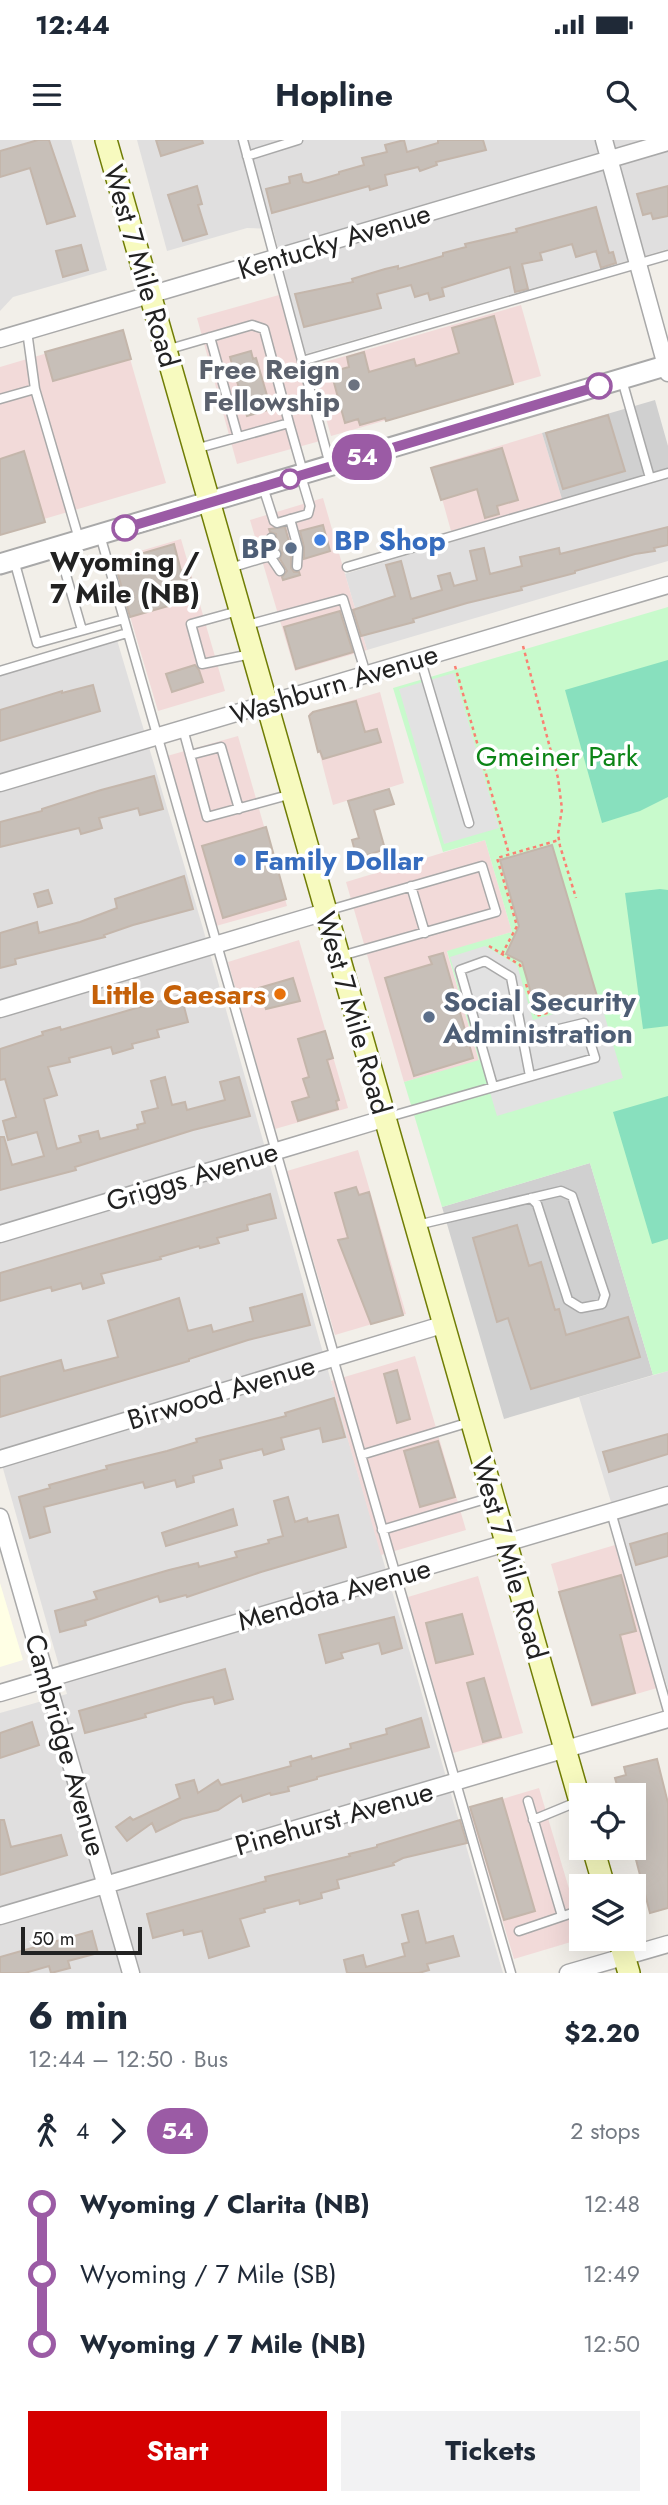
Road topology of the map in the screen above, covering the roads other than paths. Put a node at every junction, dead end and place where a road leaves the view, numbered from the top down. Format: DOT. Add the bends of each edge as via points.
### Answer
graph roads {
  1 [pos="106,140"];
  2 [pos="243,140"];
  3 [pos="298,140"];
  4 [pos="604,140"];
  5 [pos="668,142"];
  6 [pos="247,156"];
  7 [pos="610,159"];
  8 [pos="668,255"];
  9 [pos="274,258"];
  10 [pos="638,264"];
  11 [pos="150,295"];
  12 [pos="27,331"];
  13 [pos="210,337"];
  14 [pos="0,339"];
  15 [pos="166,350"];
  16 [pos="302,361"];
  17 [pos="667,368"];
  18 [pos="622,379"];
  19 [pos="35,389"];
  20 [pos="0,399"];
  21 [pos="289,424"];
  22 [pos="238,437"];
  23 [pos="195,449"];
  24 [pos="331,467"];
  25 [pos="668,473"];
  26 [pos="302,475"];
  27 [pos="650,478"];
  28 [pos="263,487"];
  29 [pos="211,503"];
  30 [pos="290,519"];
  31 [pos="289,533"];
  32 [pos="100,535"];
  33 [pos="271,538"];
  34 [pos="79,541"];
  35 [pos="58,547"];
  36 [pos="296,549"];
  37 [pos="273,555"];
  38 [pos="7,562"];
  39 [pos="298,566"];
  40 [pos="347,567"];
  41 [pos="230,568"];
  42 [pos="280,571"];
  43 [pos="668,585"];
  44 [pos="244,617"];
  45 [pos="124,619"];
  46 [pos="82,630"];
  47 [pos="127,633"];
  48 [pos="254,654"];
  49 [pos="420,658"];
  50 [pos="0,671"];
  51 [pos="366,674"];
  52 [pos="268,703"];
  53 [pos="183,729"];
  54 [pos="156,737"];
  55 [pos="190,755"];
  56 [pos="0,783"];
  57 [pos="293,794"];
  58 [pos="239,809"];
  59 [pos="469,823"];
  60 [pos="411,886"];
  61 [pos="325,912"];
  62 [pos="425,933"];
  63 [pos="216,944"];
  64 [pos="338,957"];
  65 [pos="0,1009"];
  66 [pos="522,1038"];
  67 [pos="530,1076"];
  68 [pos="494,1086"];
  69 [pos="383,1119"];
  70 [pos="276,1151"];
  71 [pos="531,1198"];
  72 [pos="414,1226"];
  73 [pos="0,1234"];
  74 [pos="442,1325"];
  75 [pos="334,1358"];
  76 [pos="470,1422"];
  77 [pos="361,1455"];
  78 [pos="0,1460"];
  79 [pos="668,1495"];
  80 [pos="492,1497"];
  81 [pos="611,1512"];
  82 [pos="0,1517"];
  83 [pos="382,1530"];
  84 [pos="505,1543"];
  85 [pos="395,1576"];
  86 [pos="47,1679"];
  87 [pos="0,1693"];
  88 [pos="668,1711"];
  89 [pos="668,1719"];
  90 [pos="565,1750"];
  91 [pos="455,1782"];
  92 [pos="574,1783"];
  93 [pos="528,1801"];
  94 [pos="569,1807"];
  95 [pos="533,1820"];
  96 [pos="106,1885"];
  97 [pos="569,1914"];
  98 [pos="0,1916"];
  99 [pos="562,1916"];
  100 [pos="519,1931"];
  101 [pos="668,1944"];
  102 [pos="624,1956"];
  103 [pos="131,1973"];
  104 [pos="511,1973"];
  105 [pos="568,1973"];
  1 -- 11 [label="main road, West 7 Mile Road"];
  2 -- 6 [label="lane"];
  3 -- 6 [label="lane"];
  4 -- 7 [label="street"];
  5 -- 7 [label="street, Kentucky Avenue"];
  6 -- 9 [label="lane"];
  7 -- 9 [label="street, Kentucky Avenue"];
  7 -- 10 [label="street"];
  8 -- 10 [label="lane"];
  9 -- 11 [label="street, Kentucky Avenue"];
  9 -- 16 [label="lane"];
  10 -- 16 [label="lane"];
  10 -- 17 [label="street"];
  11 -- 12 [label="street, Kentucky Avenue"];
  11 -- 15 [label="main road, West 7 Mile Road"];
  12 -- 14 [label="street, Kentucky Avenue"];
  12 -- 19 [label="lane"];
  13 -- 15 [label="lane"];
  13 -- 21 [label="lane" via="252,325 264,329"];
  13 -- 22 [label="lane"];
  15 -- 23 [label="main road, West 7 Mile Road"];
  16 -- 24 [label="lane"];
  17 -- 18 [label="street"];
  18 -- 24 [label="street"];
  18 -- 27 [label="lane"];
  19 -- 20 [label="lane"];
  19 -- 34 [label="lane"];
  21 -- 22 [label="lane"];
  21 -- 26 [label="lane"];
  22 -- 23 [label="lane"];
  23 -- 29 [label="main road, West 7 Mile Road"];
  24 -- 26 [label="street"];
  25 -- 27 [label="lane"];
  26 -- 28 [label="street"];
  26 -- 30 [label="lane" via="310,511"];
  27 -- 40 [label="lane"];
  28 -- 29 [label="street"];
  28 -- 30 [label="lane" via="274,521"];
  29 -- 32 [label="street"];
  29 -- 41 [label="main road, West 7 Mile Road"];
  30 -- 36 [label="lane"];
  31 -- 36 [label="lane"];
  32 -- 34 [label="street"];
  32 -- 45 [label="lane"];
  33 -- 37 [label="lane"];
  34 -- 35 [label="street"];
  35 -- 38 [label="street"];
  35 -- 46 [label="lane"];
  36 -- 39 [label="lane"];
  37 -- 41 [label="lane"];
  37 -- 42 [label="lane"];
  38 -- 46 [label="lane" via="37,643"];
  41 -- 44 [label="main road, West 7 Mile Road"];
  43 -- 49 [label="street, Washburn Avenue"];
  44 -- 48 [label="main road, West 7 Mile Road"];
  44 -- 48 [label="lane" via="191,624 202,664"];
  44 -- 51 [label="lane" via="344,599"];
  45 -- 46 [label="lane"];
  45 -- 47 [label="lane"];
  47 -- 50 [label="lane"];
  47 -- 54 [label="lane"];
  48 -- 52 [label="main road, West 7 Mile Road"];
  49 -- 51 [label="street, Washburn Avenue"];
  49 -- 59 [label="lane"];
  51 -- 52 [label="street, Washburn Avenue"];
  52 -- 53 [label="street, Washburn Avenue"];
  52 -- 57 [label="main road, West 7 Mile Road"];
  53 -- 54 [label="street, Washburn Avenue"];
  53 -- 55 [label="lane"];
  54 -- 56 [label="street, Washburn Avenue"];
  54 -- 63 [label="lane"];
  55 -- 58 [label="lane" via="221,747"];
  55 -- 58 [label="lane" via="207,817"];
  57 -- 58 [label="lane"];
  57 -- 61 [label="main road, West 7 Mile Road"];
  60 -- 61 [label="lane"];
  60 -- 62 [label="lane"];
  60 -- 62 [label="lane" via="482,866 496,912"];
  61 -- 63 [label="street"];
  61 -- 64 [label="main road, West 7 Mile Road"];
  62 -- 64 [label="lane"];
  63 -- 65 [label="street"];
  63 -- 70 [label="lane"];
  64 -- 69 [label="main road, West 7 Mile Road"];
  66 -- 67 [label="lane"];
  66 -- 67 [label="lane" via="584,1023 594,1058"];
  66 -- 68 [label="lane" via="511,977 485,961 460,970"];
  67 -- 68 [label="lane"];
  68 -- 69 [label="lane"];
  69 -- 70 [label="street, Griggs Avenue"];
  69 -- 72 [label="main road, West 7 Mile Road"];
  70 -- 73 [label="street, Griggs Avenue"];
  70 -- 75 [label="lane"];
  71 -- 71 [label="lane" via="537,1204 568,1300 580,1308 602,1304 605,1295 572,1195 561,1191"];
  71 -- 72 [label="lane"];
  72 -- 74 [label="main road, West 7 Mile Road"];
  74 -- 75 [label="street, Birwood Avenue"];
  74 -- 76 [label="main road, West 7 Mile Road"];
  75 -- 77 [label="lane"];
  75 -- 78 [label="street, Birwood Avenue"];
  76 -- 77 [label="lane"];
  76 -- 80 [label="main road, West 7 Mile Road"];
  77 -- 83 [label="lane"];
  79 -- 81 [label="street, Mendota Avenue"];
  80 -- 83 [label="lane"];
  80 -- 84 [label="main road, West 7 Mile Road"];
  81 -- 84 [label="street, Mendota Avenue"];
  81 -- 88 [label="lane"];
  82 -- 86 [label="street, Cambridge Avenue"];
  83 -- 85 [label="lane"];
  84 -- 85 [label="street, Mendota Avenue"];
  84 -- 90 [label="main road, West 7 Mile Road"];
  85 -- 86 [label="street, Mendota Avenue"];
  85 -- 91 [label="lane"];
  86 -- 87 [label="street, Mendota Avenue"];
  86 -- 96 [label="street, Cambridge Avenue"];
  89 -- 90 [label="street, Pinehurst Avenue"];
  90 -- 91 [label="street, Pinehurst Avenue"];
  90 -- 92 [label="main road, West 7 Mile Road"];
  91 -- 96 [label="street, Pinehurst Avenue"];
  91 -- 104 [label="lane"];
  93 -- 95 [label="lane"];
  94 -- 95 [label="lane"];
  95 -- 99 [label="lane"];
  96 -- 98 [label="street, Pinehurst Avenue"];
  96 -- 103 [label="street, Cambridge Avenue"];
  97 -- 99 [label="lane"];
  99 -- 100 [label="lane"];
  101 -- 102 [label="street"];
  102 -- 105 [label="street"];
}
